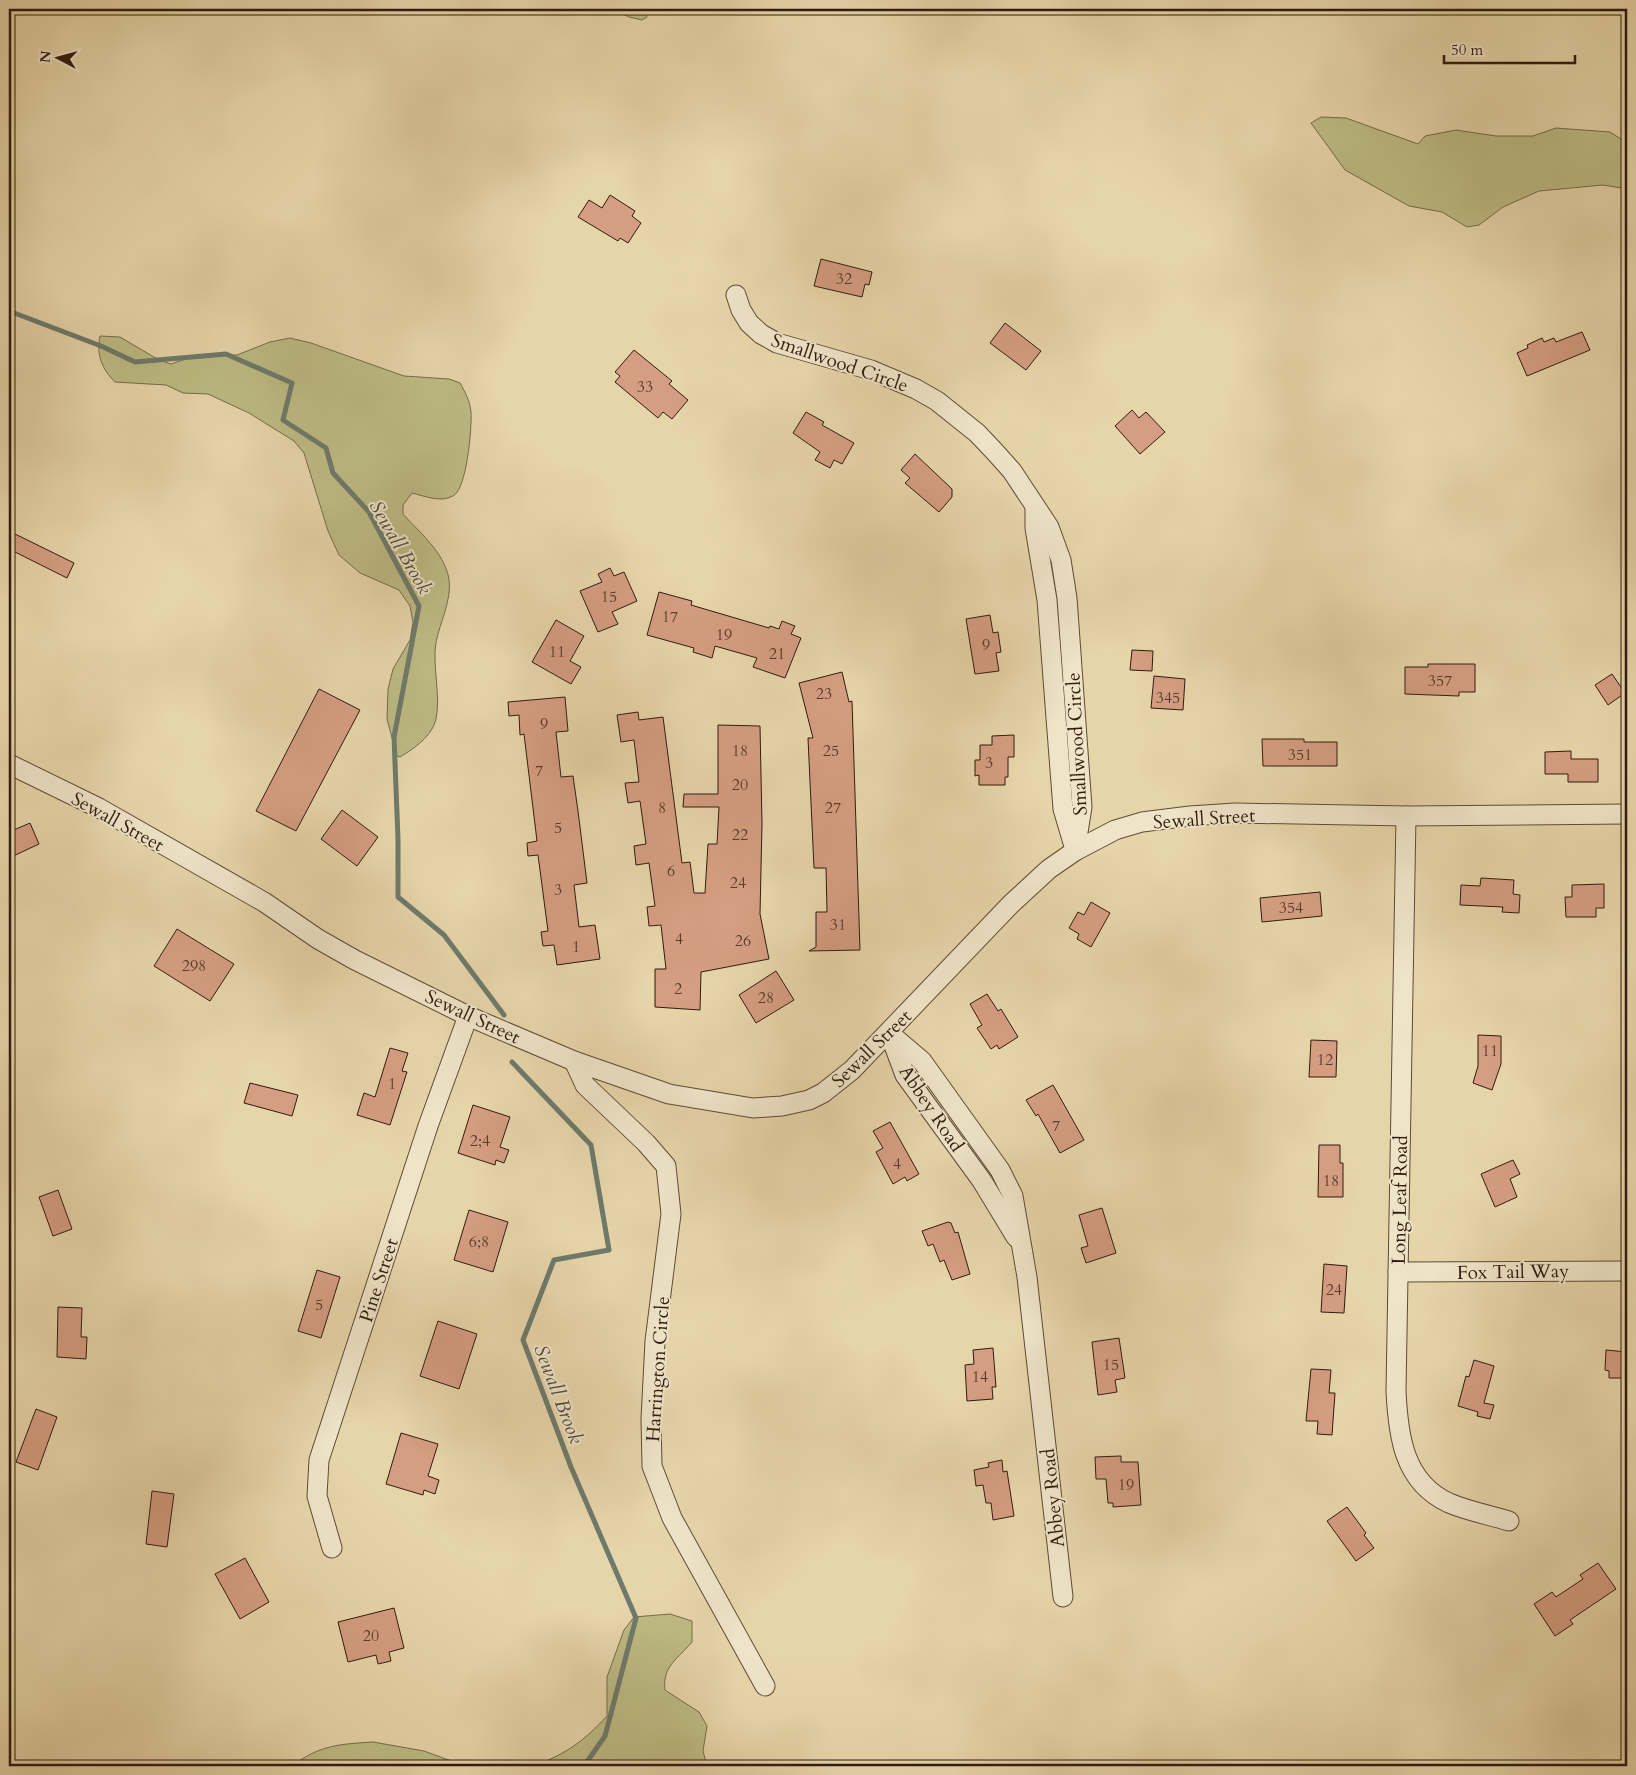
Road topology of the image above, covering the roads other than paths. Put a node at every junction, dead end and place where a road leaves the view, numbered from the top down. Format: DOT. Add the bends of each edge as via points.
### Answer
graph roads {
  1 [pos="736,295"];
  2 [pos="9,764"];
  3 [pos="1627,814"];
  4 [pos="1406,816"];
  5 [pos="1075,851"];
  6 [pos="468,1016"];
  7 [pos="889,1033"];
  8 [pos="574,1061"];
  9 [pos="1627,1271"];
  10 [pos="1398,1272"];
  11 [pos="1508,1521"];
  12 [pos="332,1548"];
  13 [pos="1063,1597"];
  14 [pos="765,1686"];
  1 -- 5 [label="street, Smallwood Circle" via="749,323 777,343 871,370 937,402 977,433 995,452 1012,471 1035,508 1035,528 1048,600 1063,809"];
  2 -- 6 [label="street, Sewall Street" via="99,808 264,902 355,960"];
  3 -- 4 [label="street, Sewall Street"];
  4 -- 5 [label="street, Sewall Street" via="1236,813 1190,816 1142,822 1115,830"];
  4 -- 10 [label="street, Long Leaf Road"];
  5 -- 7 [label="street, Sewall Street" via="1049,869 1011,904"];
  6 -- 8 [label="street, Sewall Street"];
  6 -- 12 [label="street, Pine Street" via="428,1126 318,1460 317,1496"];
  7 -- 8 [label="street, Sewall Street" via="823,1093 782,1106 753,1108 669,1094"];
  7 -- 13 [label="street, Abbey Road" via="906,1075 986,1187 1022,1250"];
  8 -- 14 [label="street, Harrington Circle" via="585,1085 666,1166 671,1214 655,1341 652,1466 672,1518"];
  9 -- 10 [label="street, Fox Tail Way"];
  10 -- 11 [label="street, Long Leaf Road" via="1397,1417 1407,1459 1420,1481 1439,1497"];
}
